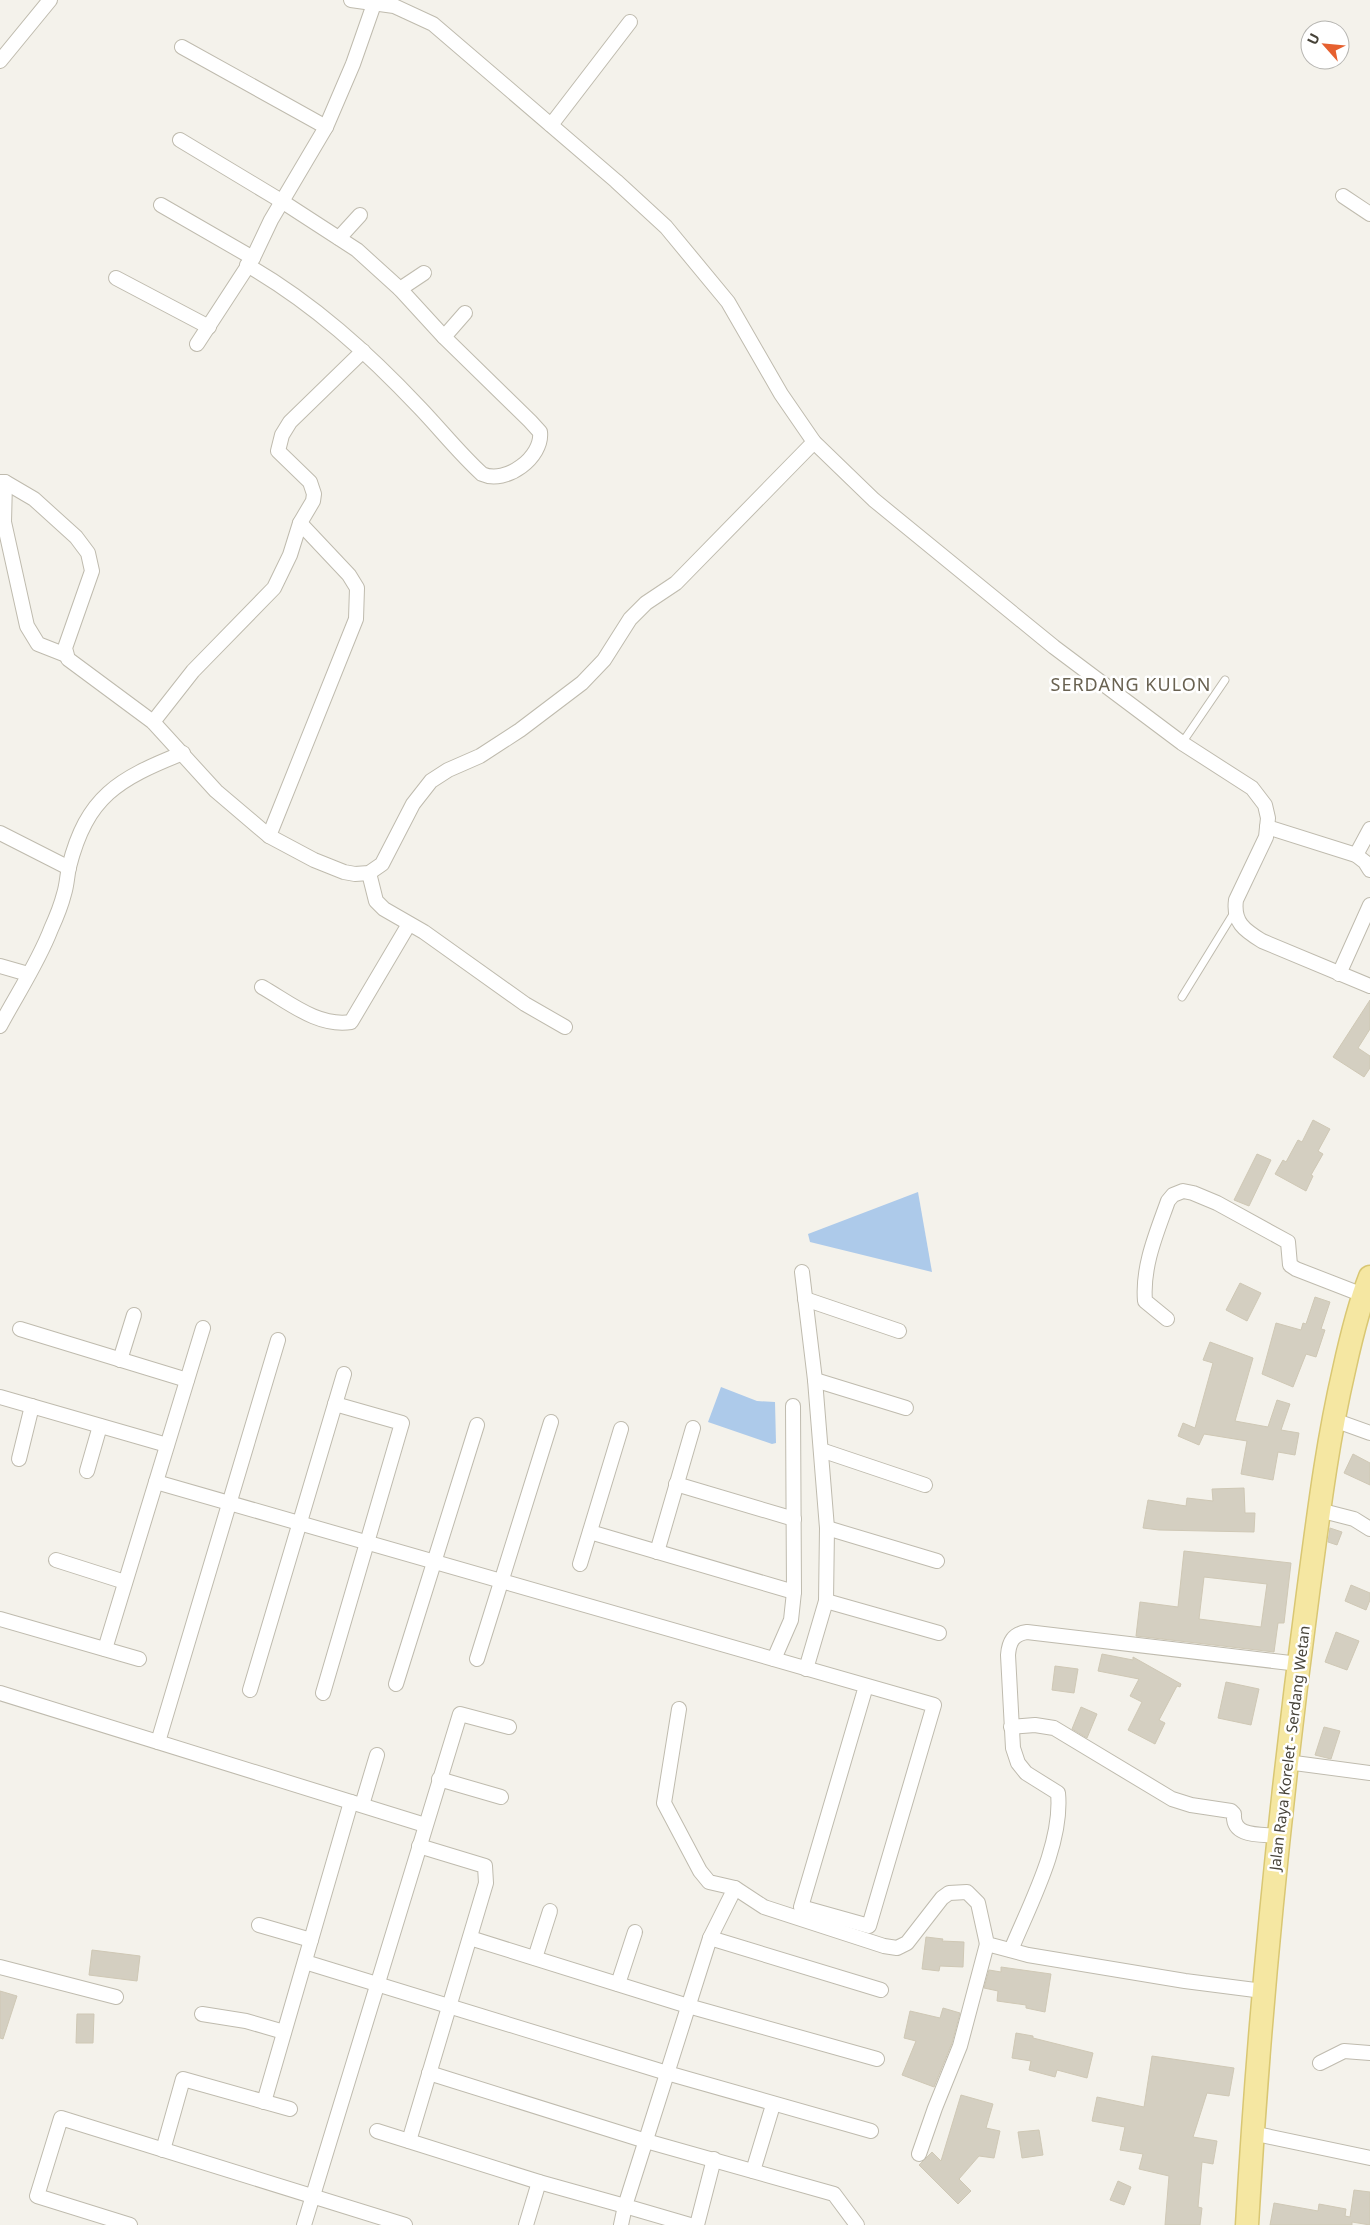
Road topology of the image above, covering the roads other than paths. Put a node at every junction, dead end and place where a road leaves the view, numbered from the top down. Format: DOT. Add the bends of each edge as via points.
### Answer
graph roads {
  1 [pos="50,0"];
  2 [pos="352,0"];
  3 [pos="374,4"];
  4 [pos="630,22"];
  5 [pos="182,47"];
  6 [pos="0,61"];
  7 [pos="552,125"];
  8 [pos="326,126"];
  9 [pos="180,140"];
  10 [pos="1344,196"];
  11 [pos="283,202"];
  12 [pos="161,205"];
  13 [pos="1370,214"];
  14 [pos="360,215"];
  15 [pos="339,238"];
  16 [pos="250,261"];
  17 [pos="424,273"];
  18 [pos="116,278"];
  19 [pos="400,289"];
  20 [pos="465,313"];
  21 [pos="208,327"];
  22 [pos="444,337"];
  23 [pos="197,344"];
  24 [pos="363,352"];
  25 [pos="814,442"];
  26 [pos="2,482"];
  27 [pos="300,523"];
  28 [pos="66,655"];
  29 [pos="1225,680"];
  30 [pos="152,722"];
  31 [pos="1182,743"];
  32 [pos="183,753"];
  33 [pos="1267,827"];
  34 [pos="1370,829"];
  35 [pos="0,833"];
  36 [pos="269,836"];
  37 [pos="1356,855"];
  38 [pos="69,868"];
  39 [pos="1370,870"];
  40 [pos="369,873"];
  41 [pos="1370,905"];
  42 [pos="1235,911"];
  43 [pos="409,924"];
  44 [pos="0,966"];
  45 [pos="28,974"];
  46 [pos="1339,974"];
  47 [pos="1370,986"];
  48 [pos="262,987"];
  49 [pos="1182,997"];
  50 [pos="0,1026"];
  51 [pos="566,1027"];
  52 [pos="802,1272"];
  53 [pos="1366,1286"];
  54 [pos="805,1299"];
  55 [pos="134,1315"];
  56 [pos="1167,1319"];
  57 [pos="203,1328"];
  58 [pos="20,1330"];
  59 [pos="899,1331"];
  60 [pos="278,1340"];
  61 [pos="120,1360"];
  62 [pos="344,1374"];
  63 [pos="187,1380"];
  64 [pos="815,1380"];
  65 [pos="0,1397"];
  66 [pos="335,1404"];
  67 [pos="32,1406"];
  68 [pos="793,1406"];
  69 [pos="906,1408"];
  70 [pos="1334,1420"];
  71 [pos="551,1422"];
  72 [pos="477,1425"];
  73 [pos="100,1426"];
  74 [pos="693,1428"];
  75 [pos="621,1429"];
  76 [pos="1370,1433"];
  77 [pos="167,1445"];
  78 [pos="821,1450"];
  79 [pos="19,1459"];
  80 [pos="87,1471"];
  81 [pos="156,1482"];
  82 [pos="676,1484"];
  83 [pos="925,1485"];
  84 [pos="230,1503"];
  85 [pos="1319,1510"];
  86 [pos="794,1519"];
  87 [pos="300,1523"];
  88 [pos="827,1528"];
  89 [pos="1370,1529"];
  90 [pos="590,1532"];
  91 [pos="368,1543"];
  92 [pos="656,1552"];
  93 [pos="56,1560"];
  94 [pos="937,1561"];
  95 [pos="434,1562"];
  96 [pos="580,1564"];
  97 [pos="502,1581"];
  98 [pos="125,1582"];
  99 [pos="794,1592"];
  100 [pos="826,1601"];
  101 [pos="0,1619"];
  102 [pos="939,1633"];
  103 [pos="105,1649"];
  104 [pos="138,1659"];
  105 [pos="477,1659"];
  106 [pos="774,1659"];
  107 [pos="1299,1664"];
  108 [pos="806,1668"];
  109 [pos="396,1684"];
  110 [pos="866,1686"];
  111 [pos="250,1690"];
  112 [pos="323,1692"];
  113 [pos="0,1693"];
  114 [pos="679,1709"];
  115 [pos="509,1726"];
  116 [pos="1011,1727"];
  117 [pos="158,1742"];
  118 [pos="376,1755"];
  119 [pos="1287,1762"];
  120 [pos="1370,1773"];
  121 [pos="439,1780"];
  122 [pos="501,1797"];
  123 [pos="356,1804"];
  124 [pos="425,1825"];
  125 [pos="1278,1836"];
  126 [pos="419,1846"];
  127 [pos="735,1888"];
  128 [pos="550,1911"];
  129 [pos="259,1924"];
  130 [pos="634,1932"];
  131 [pos="470,1938"];
  132 [pos="710,1938"];
  133 [pos="311,1940"];
  134 [pos="987,1944"];
  135 [pos="1011,1950"];
  136 [pos="535,1958"];
  137 [pos="305,1962"];
  138 [pos="0,1967"];
  139 [pos="377,1984"];
  140 [pos="618,1984"];
  141 [pos="881,1990"];
  142 [pos="1263,1991"];
  143 [pos="116,1997"];
  144 [pos="449,2006"];
  145 [pos="688,2006"];
  146 [pos="202,2014"];
  147 [pos="284,2032"];
  148 [pos="1370,2053"];
  149 [pos="877,2059"];
  150 [pos="1320,2063"];
  151 [pos="429,2073"];
  152 [pos="667,2073"];
  153 [pos="264,2102"];
  154 [pos="773,2104"];
  155 [pos="290,2109"];
  156 [pos="871,2131"];
  157 [pos="378,2132"];
  158 [pos="1252,2133"];
  159 [pos="409,2141"];
  160 [pos="646,2141"];
  161 [pos="163,2150"];
  162 [pos="920,2154"];
  163 [pos="1370,2158"];
  164 [pos="714,2159"];
  165 [pos="753,2171"];
  166 [pos="539,2182"];
  167 [pos="313,2196"];
  168 [pos="625,2206"];
  169 [pos="130,2225"];
  170 [pos="304,2225"];
  171 [pos="405,2225"];
  172 [pos="526,2225"];
  173 [pos="621,2225"];
  174 [pos="690,2225"];
  175 [pos="698,2225"];
  176 [pos="856,2225"];
  177 [pos="1246,2225"];
  1 -- 6 [label="street"];
  2 -- 3 [label="street"];
  3 -- 7 [label="street" via="394,6 433,24"];
  3 -- 8 [label="street"];
  4 -- 7 [label="street"];
  5 -- 8 [label="street"];
  7 -- 25 [label="street" via="666,227 697,264 728,302 781,394"];
  8 -- 11 [label="street"];
  9 -- 11 [label="street"];
  10 -- 13 [label="street"];
  11 -- 15 [label="street"];
  11 -- 16 [label="street"];
  12 -- 16 [label="street"];
  14 -- 15 [label="street"];
  15 -- 19 [label="street"];
  16 -- 21 [label="street"];
  16 -- 24 [label="street" via="310,305"];
  17 -- 19 [label="street"];
  18 -- 21 [label="street"];
  19 -- 22 [label="street"];
  20 -- 22 [label="street"];
  21 -- 23 [label="street"];
  22 -- 24 [label="street" via="540,432 538,445 514,473 495,478 482,474"];
  24 -- 27 [label="street" via="290,422 282,435 278,451 310,482 314,494"];
  25 -- 31 [label="street" via="874,500 955,568"];
  25 -- 40 [label="street" via="676,583 630,618 604,660 582,683 480,756 431,780 413,804 382,864"];
  26 -- 28 [label="street" via="4,522 28,626 38,644"];
  26 -- 28 [label="street" via="34,499 76,537 88,553 92,571 65,648"];
  27 -- 30 [label="street" via="290,555 274,588 193,671"];
  27 -- 36 [label="street" via="349,575 357,588 356,620"];
  28 -- 30 [label="street"];
  29 -- 31 [label="lane"];
  30 -- 32 [label="street"];
  31 -- 33 [label="street" via="1252,788 1265,805"];
  32 -- 36 [label="street" via="216,791"];
  32 -- 38 [label="street" via="126,778 100,801 83,826"];
  33 -- 37 [label="street"];
  33 -- 42 [label="street" via="1266,837 1236,900"];
  34 -- 37 [label="street"];
  35 -- 38 [label="street"];
  36 -- 40 [label="street" via="344,872"];
  37 -- 39 [label="street"];
  38 -- 45 [label="street" via="51,930"];
  40 -- 43 [label="street" via="376,901"];
  41 -- 46 [label="street"];
  42 -- 46 [label="street" via="1246,931 1262,941"];
  42 -- 49 [label="lane"];
  43 -- 48 [label="street" via="351,1022 337,1024 324,1021"];
  43 -- 51 [label="street" via="525,1004"];
  44 -- 45 [label="street"];
  45 -- 50 [label="street"];
  46 -- 47 [label="street"];
  52 -- 54 [label="street"];
  53 -- 56 [label="street" via="1296,1269 1290,1265 1288,1242 1217,1203 1182,1191 1172,1195 1168,1201 1143,1284 1145,1301"];
  53 -- 70 [label="main road, Jalan Raya Korelet - Serdang Wetan" via="1354,1324"];
  54 -- 59 [label="street"];
  54 -- 64 [label="street"];
  55 -- 61 [label="street"];
  57 -- 63 [label="street"];
  58 -- 61 [label="street"];
  60 -- 84 [label="street"];
  61 -- 63 [label="street"];
  62 -- 66 [label="street"];
  63 -- 77 [label="street"];
  64 -- 69 [label="street"];
  64 -- 78 [label="street"];
  65 -- 67 [label="street"];
  66 -- 87 [label="street"];
  66 -- 91 [label="street" via="402,1423"];
  67 -- 73 [label="street"];
  67 -- 79 [label="street"];
  68 -- 86 [label="street"];
  70 -- 76 [label="street"];
  70 -- 85 [label="main road, Jalan Raya Korelet - Serdang Wetan"];
  71 -- 97 [label="street"];
  72 -- 95 [label="street"];
  73 -- 77 [label="street"];
  73 -- 80 [label="street"];
  74 -- 82 [label="street"];
  75 -- 90 [label="street"];
  77 -- 81 [label="street"];
  78 -- 83 [label="street"];
  78 -- 88 [label="street"];
  81 -- 84 [label="street"];
  81 -- 98 [label="street"];
  82 -- 86 [label="street"];
  82 -- 92 [label="street"];
  84 -- 87 [label="street"];
  84 -- 117 [label="street"];
  85 -- 89 [label="street" via="1354,1519"];
  85 -- 107 [label="main road, Jalan Raya Korelet - Serdang Wetan"];
  86 -- 99 [label="street"];
  87 -- 91 [label="street"];
  87 -- 111 [label="street"];
  88 -- 94 [label="street"];
  88 -- 100 [label="street"];
  90 -- 92 [label="street"];
  90 -- 96 [label="street"];
  91 -- 95 [label="street"];
  91 -- 112 [label="street"];
  92 -- 99 [label="street"];
  93 -- 98 [label="street"];
  95 -- 97 [label="street"];
  95 -- 109 [label="street"];
  97 -- 105 [label="street"];
  97 -- 106 [label="street"];
  98 -- 103 [label="street"];
  99 -- 106 [label="street" via="791,1620"];
  100 -- 102 [label="street"];
  100 -- 108 [label="street"];
  101 -- 103 [label="street"];
  103 -- 104 [label="street"];
  106 -- 108 [label="street"];
  107 -- 116 [label="street" via="1071,1636 1019,1633 1009,1644 1008,1655"];
  107 -- 119 [label="main road, Jalan Raya Korelet - Serdang Wetan"];
  108 -- 110 [label="street"];
  110 -- 110 [label="street" via="801,1907 869,1926 934,1705"];
  113 -- 117 [label="street"];
  114 -- 127 [label="street" via="664,1803 709,1882"];
  115 -- 121 [label="street" via="460,1714"];
  116 -- 125 [label="street" via="1036,1724 1054,1728 1172,1799 1231,1811 1238,1829"];
  116 -- 135 [label="street" via="1012,1748 1018,1763 1026,1773 1058,1793 1059,1808 1053,1845"];
  117 -- 123 [label="street"];
  118 -- 123 [label="street"];
  119 -- 120 [label="street"];
  119 -- 125 [label="main road, Jalan Raya Korelet - Serdang Wetan"];
  121 -- 122 [label="street"];
  121 -- 124 [label="street"];
  123 -- 124 [label="street"];
  123 -- 133 [label="street"];
  124 -- 126 [label="street"];
  125 -- 142 [label="main road, Jalan Raya Korelet - Serdang Wetan"];
  126 -- 131 [label="street" via="485,1866 486,1883"];
  126 -- 139 [label="street"];
  127 -- 132 [label="street"];
  127 -- 134 [label="street" via="764,1906 897,1948 907,1943 942,1898 949,1893 967,1892 978,1903"];
  128 -- 136 [label="street"];
  129 -- 133 [label="street"];
  130 -- 140 [label="street"];
  131 -- 136 [label="street"];
  131 -- 144 [label="street"];
  132 -- 141 [label="street"];
  132 -- 145 [label="street"];
  133 -- 137 [label="street"];
  134 -- 135 [label="street"];
  134 -- 162 [label="street" via="960,2046"];
  135 -- 142 [label="street" via="1185,1981"];
  136 -- 140 [label="street"];
  137 -- 139 [label="street"];
  137 -- 147 [label="street"];
  138 -- 143 [label="street"];
  139 -- 144 [label="street"];
  139 -- 167 [label="street"];
  140 -- 145 [label="street"];
  142 -- 158 [label="main road, Jalan Raya Korelet - Serdang Wetan"];
  144 -- 151 [label="street"];
  144 -- 152 [label="street"];
  145 -- 149 [label="street"];
  145 -- 152 [label="street"];
  146 -- 147 [label="street" via="246,2021"];
  147 -- 153 [label="street"];
  148 -- 150 [label="street" via="1344,2051"];
  151 -- 159 [label="street"];
  151 -- 160 [label="street"];
  152 -- 154 [label="street"];
  152 -- 160 [label="street"];
  153 -- 155 [label="street"];
  153 -- 161 [label="street" via="183,2079"];
  154 -- 156 [label="street"];
  154 -- 165 [label="street"];
  157 -- 159 [label="street"];
  158 -- 163 [label="street"];
  158 -- 177 [label="main road, Jalan Raya Korelet - Serdang Wetan"];
  159 -- 166 [label="street"];
  160 -- 164 [label="street"];
  160 -- 168 [label="street"];
  161 -- 167 [label="street"];
  161 -- 169 [label="street" via="61,2118 37,2196"];
  164 -- 165 [label="street"];
  164 -- 175 [label="street"];
  165 -- 176 [label="street" via="834,2194"];
  166 -- 168 [label="street"];
  166 -- 172 [label="street"];
  167 -- 170 [label="street"];
  167 -- 171 [label="street"];
  168 -- 173 [label="street"];
  168 -- 174 [label="street"];
}
